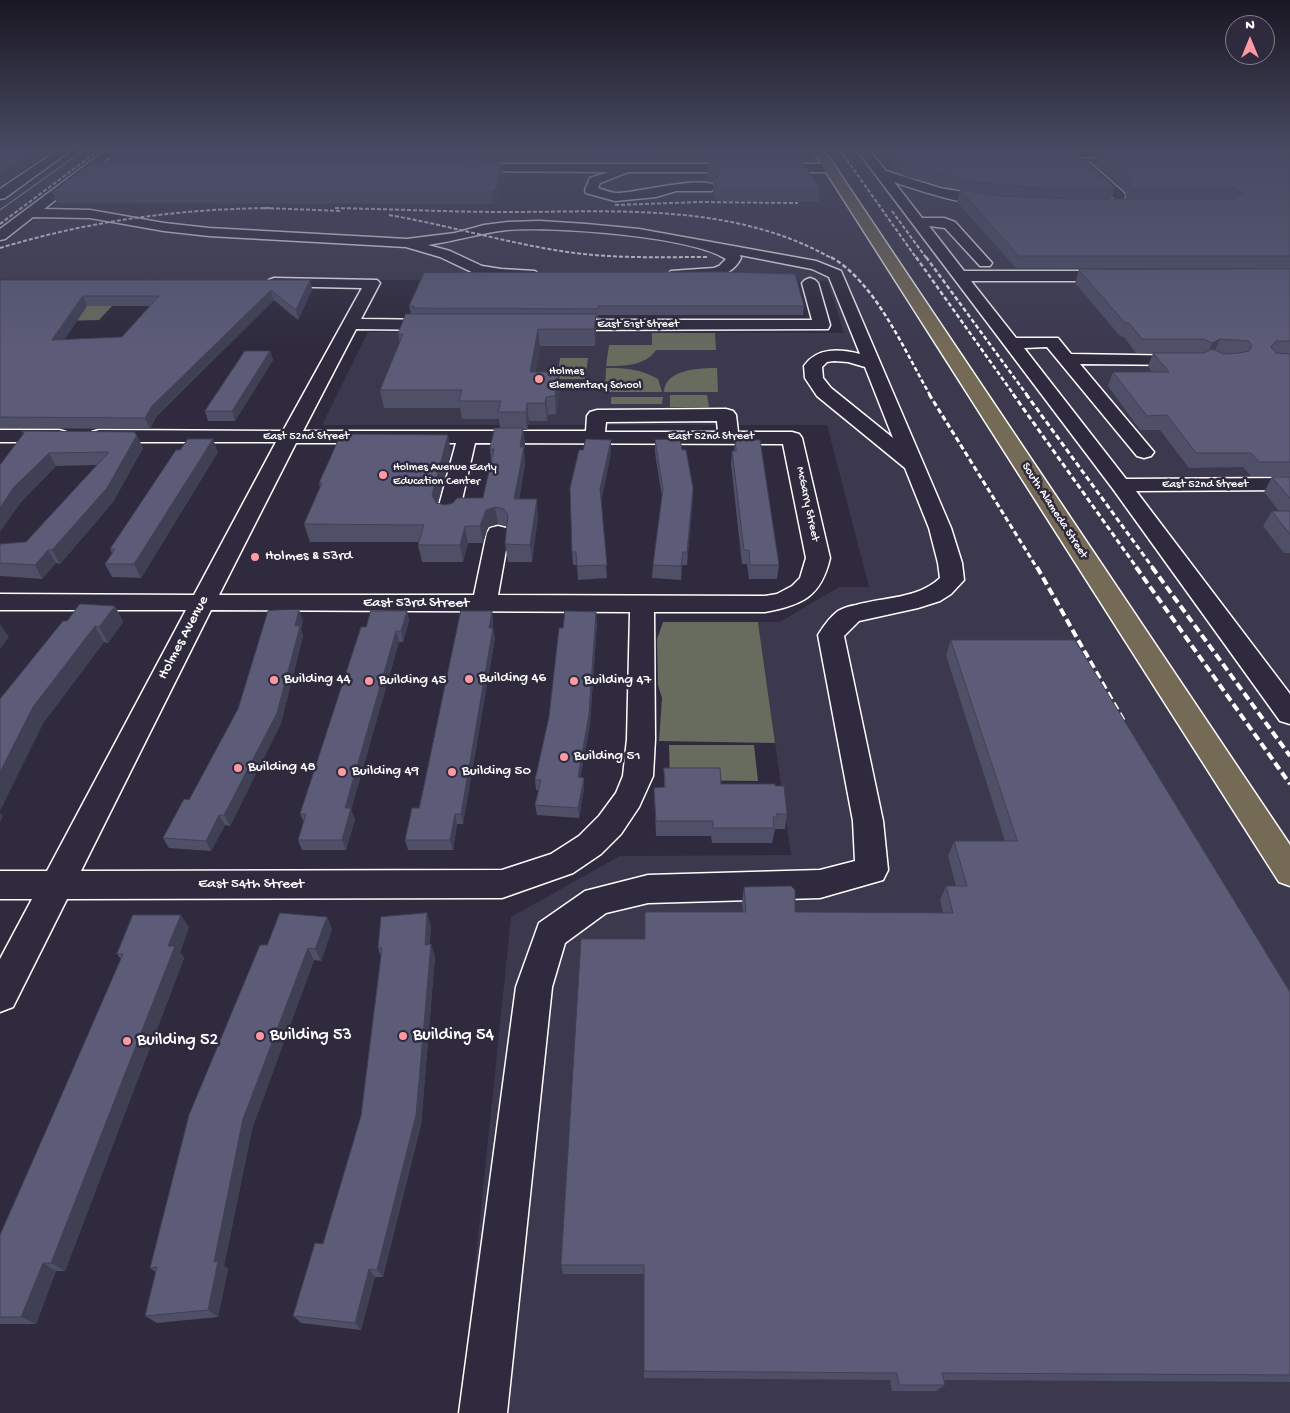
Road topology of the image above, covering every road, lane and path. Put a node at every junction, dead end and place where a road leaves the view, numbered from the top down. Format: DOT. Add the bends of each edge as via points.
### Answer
graph roads {
  1 [pos="27,216"];
  2 [pos="107,216"];
  3 [pos="861,216"];
  4 [pos="913,216"];
  5 [pos="941,216"];
  6 [pos="918,222"];
  7 [pos="944,222"];
  8 [pos="473,233"];
  9 [pos="0,236"];
  10 [pos="695,242"];
  11 [pos="407,243"];
  12 [pos="458,260"];
  13 [pos="985,263"];
  14 [pos="540,274"];
  15 [pos="659,274"];
  16 [pos="960,276"];
  17 [pos="1134,276"];
  18 [pos="261,283"];
  19 [pos="810,283"];
  20 [pos="350,324"];
  21 [pos="455,325"];
  22 [pos="544,325"];
  23 [pos="1011,343"];
  24 [pos="1066,359"];
  25 [pos="1198,360"];
  26 [pos="873,364"];
  27 [pos="0,436"];
  28 [pos="290,436"];
  29 [pos="467,437"];
  30 [pos="792,438"];
  31 [pos="1144,452"];
  32 [pos="915,466"];
  33 [pos="1290,484"];
  34 [pos="1120,485"];
  35 [pos="448,513"];
  36 [pos="498,533"];
  37 [pos="816,569"];
  38 [pos="0,602"];
  39 [pos="203,603"];
  40 [pos="484,604"];
  41 [pos="642,604"];
  42 [pos="1254,666"];
  43 [pos="1290,678"];
  44 [pos="1290,714"];
  45 [pos="1290,872"];
  46 [pos="0,885"];
  47 [pos="55,885"];
  48 [pos="0,995"];
  49 [pos="483,1413"];
  1 -- 9 [label="street"];
  2 -- 11 [label="street" via="209,232"];
  3 -- 45 [label="main road, South Alameda Street"];
  4 -- 6 [label="street"];
  5 -- 7 [label="street"];
  6 -- 7 [label="street"];
  6 -- 16 [label="street"];
  7 -- 13 [label="street"];
  8 -- 10 [label="street" via="501,227 540,225 633,232"];
  8 -- 11 [label="street"];
  8 -- 12 [label="street" via="455,245"];
  10 -- 15 [label="street" via="730,254 733,262 718,272"];
  10 -- 26 [label="street" via="816,265 836,274"];
  11 -- 12 [label="street"];
  12 -- 14 [label="street" via="488,272"];
  16 -- 17 [label="street"];
  16 -- 23 [label="street"];
  18 -- 20 [label="street, Holmes Avenue" via="372,283"];
  19 -- 22 [label="street, East 51st Street" via="822,326"];
  20 -- 21 [label="street"];
  20 -- 28 [label="street, Holmes Avenue"];
  23 -- 24 [label="street" via="1052,342"];
  23 -- 34 [label="street"];
  24 -- 25 [label="street"];
  24 -- 31 [label="street"];
  26 -- 32 [label="street"];
  26 -- 32 [label="street" via="840,356 822,358 813,366 814,378 824,392"];
  27 -- 28 [label="street, East 52nd Street"];
  28 -- 29 [label="street, East 52nd Street"];
  28 -- 39 [label="street, Holmes Avenue"];
  29 -- 30 [label="street, East 52nd Street"];
  29 -- 35 [label="street"];
  30 -- 37 [label="street, McGarry Street" via="818,558"];
  32 -- 49 [label="street" via="940,528 952,580 945,589 920,600 848,615 831,635 868,821 872,870 820,884 648,889 597,901 551,934 534,987"];
  33 -- 34 [label="street, East 52nd Street"];
  34 -- 42 [label="street"];
  36 -- 40 [label="street"];
  37 -- 41 [label="street, East 53rd Street" via="803,591 788,600 765,604"];
  38 -- 39 [label="street, East 53rd Street"];
  39 -- 40 [label="street, East 53rd Street"];
  39 -- 47 [label="street, Holmes Avenue"];
  40 -- 41 [label="street, East 53rd Street"];
  41 -- 47 [label="street, East 54th Street" via="638,776 610,825 590,845 562,864 502,884"];
  42 -- 43 [label="street"];
  42 -- 44 [label="street"];
  46 -- 47 [label="street, East 54th Street"];
  47 -- 48 [label="street, Holmes Avenue"];
}
